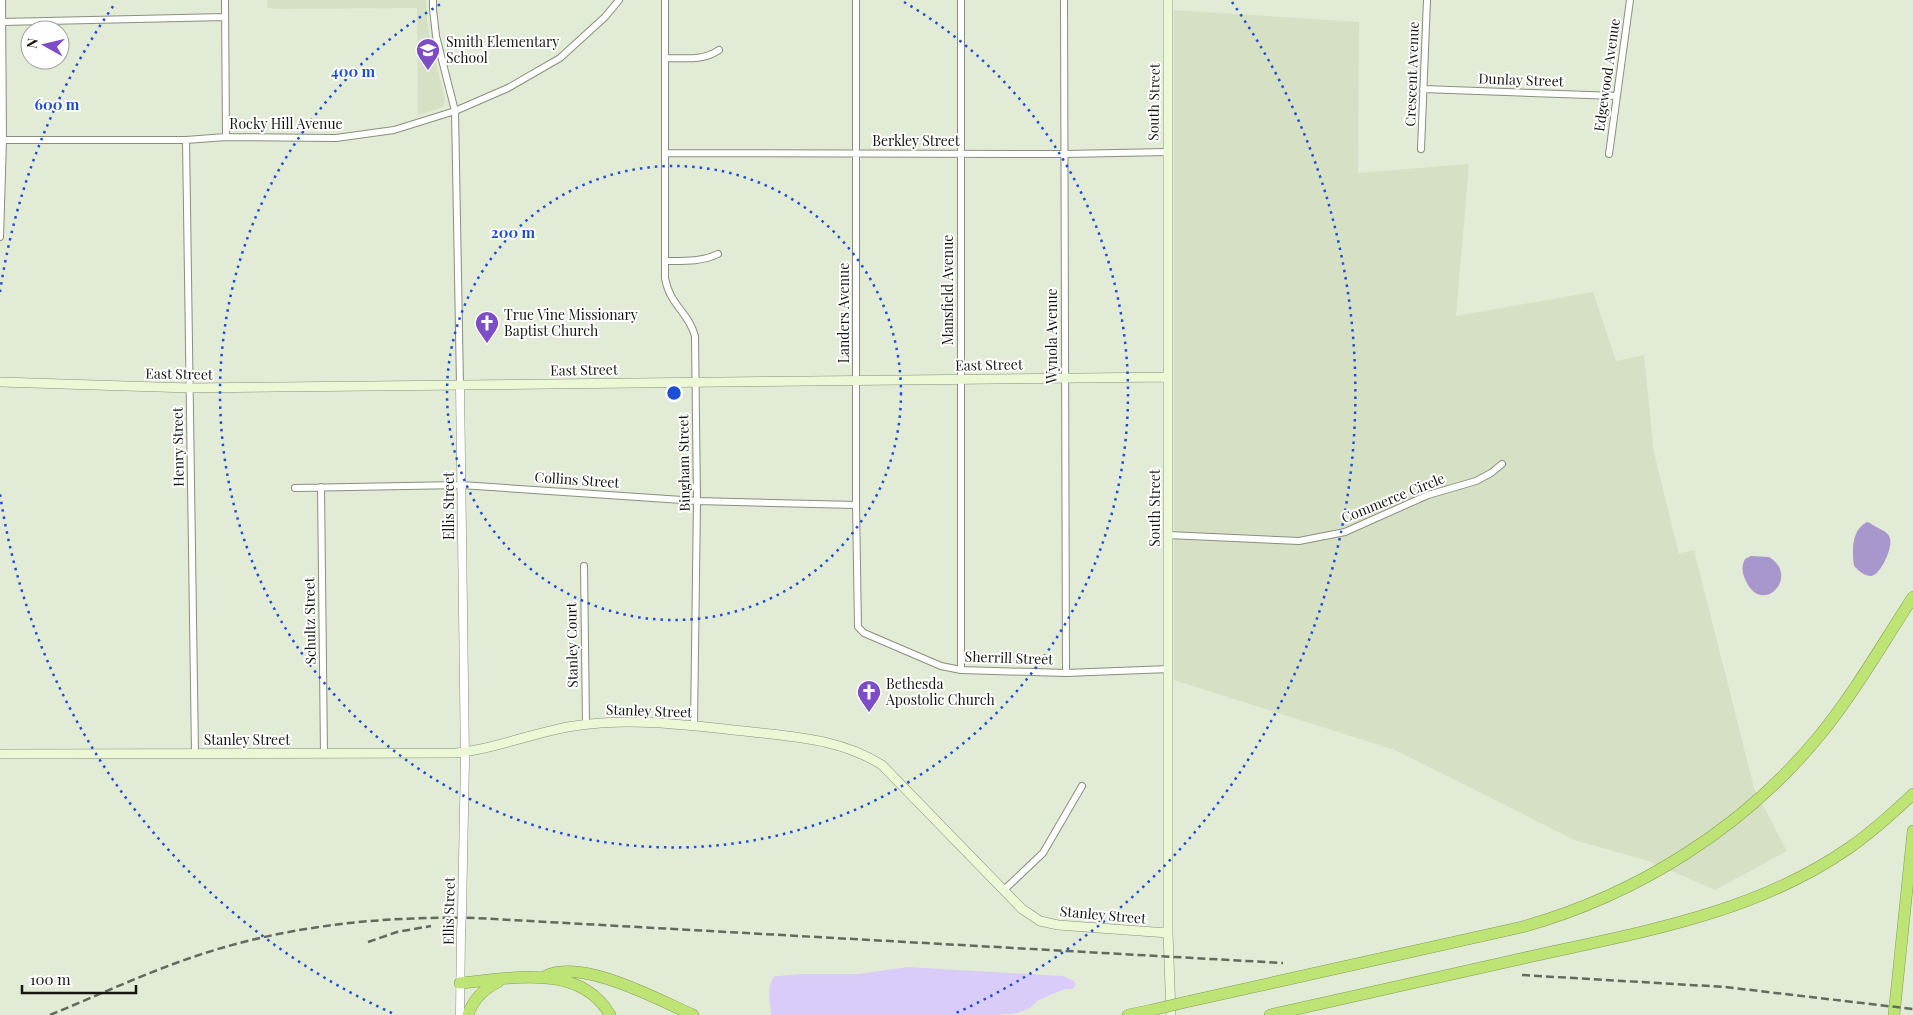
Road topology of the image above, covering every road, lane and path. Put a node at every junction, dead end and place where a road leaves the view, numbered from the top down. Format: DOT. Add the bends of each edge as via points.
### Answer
graph roads {
  1 [pos="2,0"];
  2 [pos="225,0"];
  3 [pos="434,0"];
  4 [pos="619,0"];
  5 [pos="665,0"];
  6 [pos="856,0"];
  7 [pos="961,0"];
  8 [pos="1064,0"];
  9 [pos="1168,0"];
  10 [pos="1427,0"];
  11 [pos="1630,0"];
  12 [pos="225,17"];
  13 [pos="2,22"];
  14 [pos="719,50"];
  15 [pos="666,58"];
  16 [pos="1,65"];
  17 [pos="1423,89"];
  18 [pos="1617,96"];
  19 [pos="455,111"];
  20 [pos="226,137"];
  21 [pos="3,140"];
  22 [pos="186,140"];
  23 [pos="1421,149"];
  24 [pos="1167,152"];
  25 [pos="665,153"];
  26 [pos="857,153"];
  27 [pos="960,154"];
  28 [pos="1065,154"];
  29 [pos="1609,154"];
  30 [pos="1,162"];
  31 [pos="0,237"];
  32 [pos="718,254"];
  33 [pos="665,261"];
  34 [pos="1168,377"];
  35 [pos="1064,378"];
  36 [pos="961,379"];
  37 [pos="856,381"];
  38 [pos="0,382"];
  39 [pos="695,382"];
  40 [pos="460,385"];
  41 [pos="190,388"];
  42 [pos="1502,464"];
  43 [pos="461,485"];
  44 [pos="321,487"];
  45 [pos="295,488"];
  46 [pos="697,501"];
  47 [pos="856,505"];
  48 [pos="1168,535"];
  49 [pos="584,566"];
  50 [pos="1913,597"];
  51 [pos="858,627"];
  52 [pos="1168,669"];
  53 [pos="961,670"];
  54 [pos="1066,673"];
  55 [pos="586,724"];
  56 [pos="694,726"];
  57 [pos="465,752"];
  58 [pos="0,754"];
  59 [pos="194,754"];
  60 [pos="324,754"];
  61 [pos="1082,786"];
  62 [pos="1913,794"];
  63 [pos="1913,830"];
  64 [pos="1004,890"];
  65 [pos="1168,933"];
  66 [pos="544,977"];
  67 [pos="504,980"];
  68 [pos="460,982"];
  69 [pos="1896,988"];
  70 [pos="460,1015"];
  71 [pos="468,1015"];
  72 [pos="610,1015"];
  73 [pos="693,1015"];
  74 [pos="1128,1015"];
  75 [pos="1171,1015"];
  76 [pos="1270,1015"];
  77 [pos="1889,1015"];
  78 [pos="1894,1015"];
  1 -- 13 [label="street"];
  2 -- 12 [label="street"];
  3 -- 19 [label="street, Ellis Street" via="436,36"];
  4 -- 19 [label="street, Rocky Hill Avenue" via="560,58 508,88"];
  5 -- 15 [label="street, Bingham Street"];
  6 -- 26 [label="street, Landers Avenue"];
  7 -- 27 [label="street, Mansfield Avenue"];
  8 -- 28 [label="street, Wynola Avenue"];
  9 -- 24 [label="main road, South Street"];
  10 -- 17 [label="street, Crescent Avenue"];
  11 -- 18 [label="street, Edgewood Avenue"];
  12 -- 13 [label="street"];
  12 -- 20 [label="street"];
  13 -- 16 [label="street"];
  14 -- 15 [label="street" via="702,58"];
  15 -- 25 [label="street, Bingham Street"];
  16 -- 21 [label="street"];
  17 -- 18 [label="street, Dunlay Street"];
  17 -- 23 [label="street, Crescent Avenue"];
  18 -- 29 [label="street, Edgewood Avenue"];
  19 -- 20 [label="street, Rocky Hill Avenue" via="394,130 336,138"];
  19 -- 40 [label="street, Ellis Street"];
  20 -- 22 [label="street, Rocky Hill Avenue"];
  21 -- 22 [label="street, Rocky Hill Avenue"];
  21 -- 30 [label="street"];
  22 -- 41 [label="street, Henry Street"];
  24 -- 28 [label="street, Berkley Street"];
  24 -- 34 [label="main road, South Street"];
  25 -- 26 [label="street, Berkley Street"];
  25 -- 33 [label="street, Bingham Street"];
  26 -- 27 [label="street, Berkley Street"];
  26 -- 37 [label="street, Landers Avenue"];
  27 -- 28 [label="street, Berkley Street"];
  27 -- 36 [label="street, Mansfield Avenue"];
  28 -- 35 [label="street, Wynola Avenue"];
  30 -- 31 [label="street"];
  32 -- 33 [label="street" via="694,261"];
  33 -- 39 [label="street, Bingham Street" via="667,291 692,324"];
  34 -- 35 [label="main road, East Street"];
  34 -- 48 [label="main road, South Street"];
  35 -- 36 [label="main road, East Street"];
  35 -- 54 [label="street, Wynola Avenue"];
  36 -- 37 [label="main road, East Street"];
  36 -- 53 [label="street, Mansfield Avenue"];
  37 -- 39 [label="main road, East Street"];
  37 -- 47 [label="street, Landers Avenue"];
  38 -- 41 [label="main road, East Street"];
  39 -- 40 [label="main road, East Street"];
  39 -- 46 [label="street, Bingham Street"];
  40 -- 41 [label="main road, East Street"];
  40 -- 43 [label="street, Ellis Street"];
  41 -- 59 [label="street, Henry Street"];
  42 -- 48 [label="street, Commerce Circle" via="1476,481 1428,495 1339,533 1299,541"];
  43 -- 44 [label="street, Collins Street"];
  43 -- 46 [label="street, Collins Street"];
  43 -- 57 [label="street, Ellis Street"];
  44 -- 45 [label="street, Collins Street"];
  44 -- 60 [label="street, Schultz Street"];
  46 -- 47 [label="street, Collins Street"];
  46 -- 56 [label="street, Bingham Street"];
  47 -- 51 [label="street, Landers Avenue"];
  48 -- 52 [label="main road, South Street"];
  49 -- 55 [label="street, Stanley Court"];
  50 -- 74 [label="highway, bridge" via="1830,723 1801,757 1739,815 1707,839 1632,885 1522,927"];
  51 -- 53 [label="street, Sherrill Street" via="864,633 941,666"];
  52 -- 54 [label="street, Sherrill Street"];
  52 -- 65 [label="main road, South Street"];
  53 -- 54 [label="street, Sherrill Street"];
  55 -- 56 [label="main road, Stanley Street" via="639,721"];
  55 -- 57 [label="main road, Stanley Street"];
  56 -- 64 [label="main road, Stanley Street" via="823,741 874,760 896,778"];
  57 -- 60 [label="main road, Stanley Street"];
  57 -- 68 [label="street, Ellis Street, bridge"];
  58 -- 59 [label="main road, Stanley Street"];
  59 -- 60 [label="main road, Stanley Street"];
  61 -- 64 [label="street" via="1044,852"];
  62 -- 76 [label="highway" via="1835,858 1788,884 1744,902 1694,919"];
  63 -- 69 [label="highway"];
  64 -- 65 [label="main road, Stanley Street" via="1027,913 1049,924"];
  65 -- 75 [label="main road, South Street"];
  66 -- 67 [label="highway"];
  66 -- 72 [label="highway" via="572,982 584,988"];
  66 -- 73 [label="highway" via="562,972 606,978"];
  67 -- 68 [label="highway"];
  67 -- 71 [label="highway" via="482,993 472,1003"];
  68 -- 70 [label="street, Ellis Street"];
  69 -- 77 [label="highway"];
  69 -- 78 [label="highway"];
}
